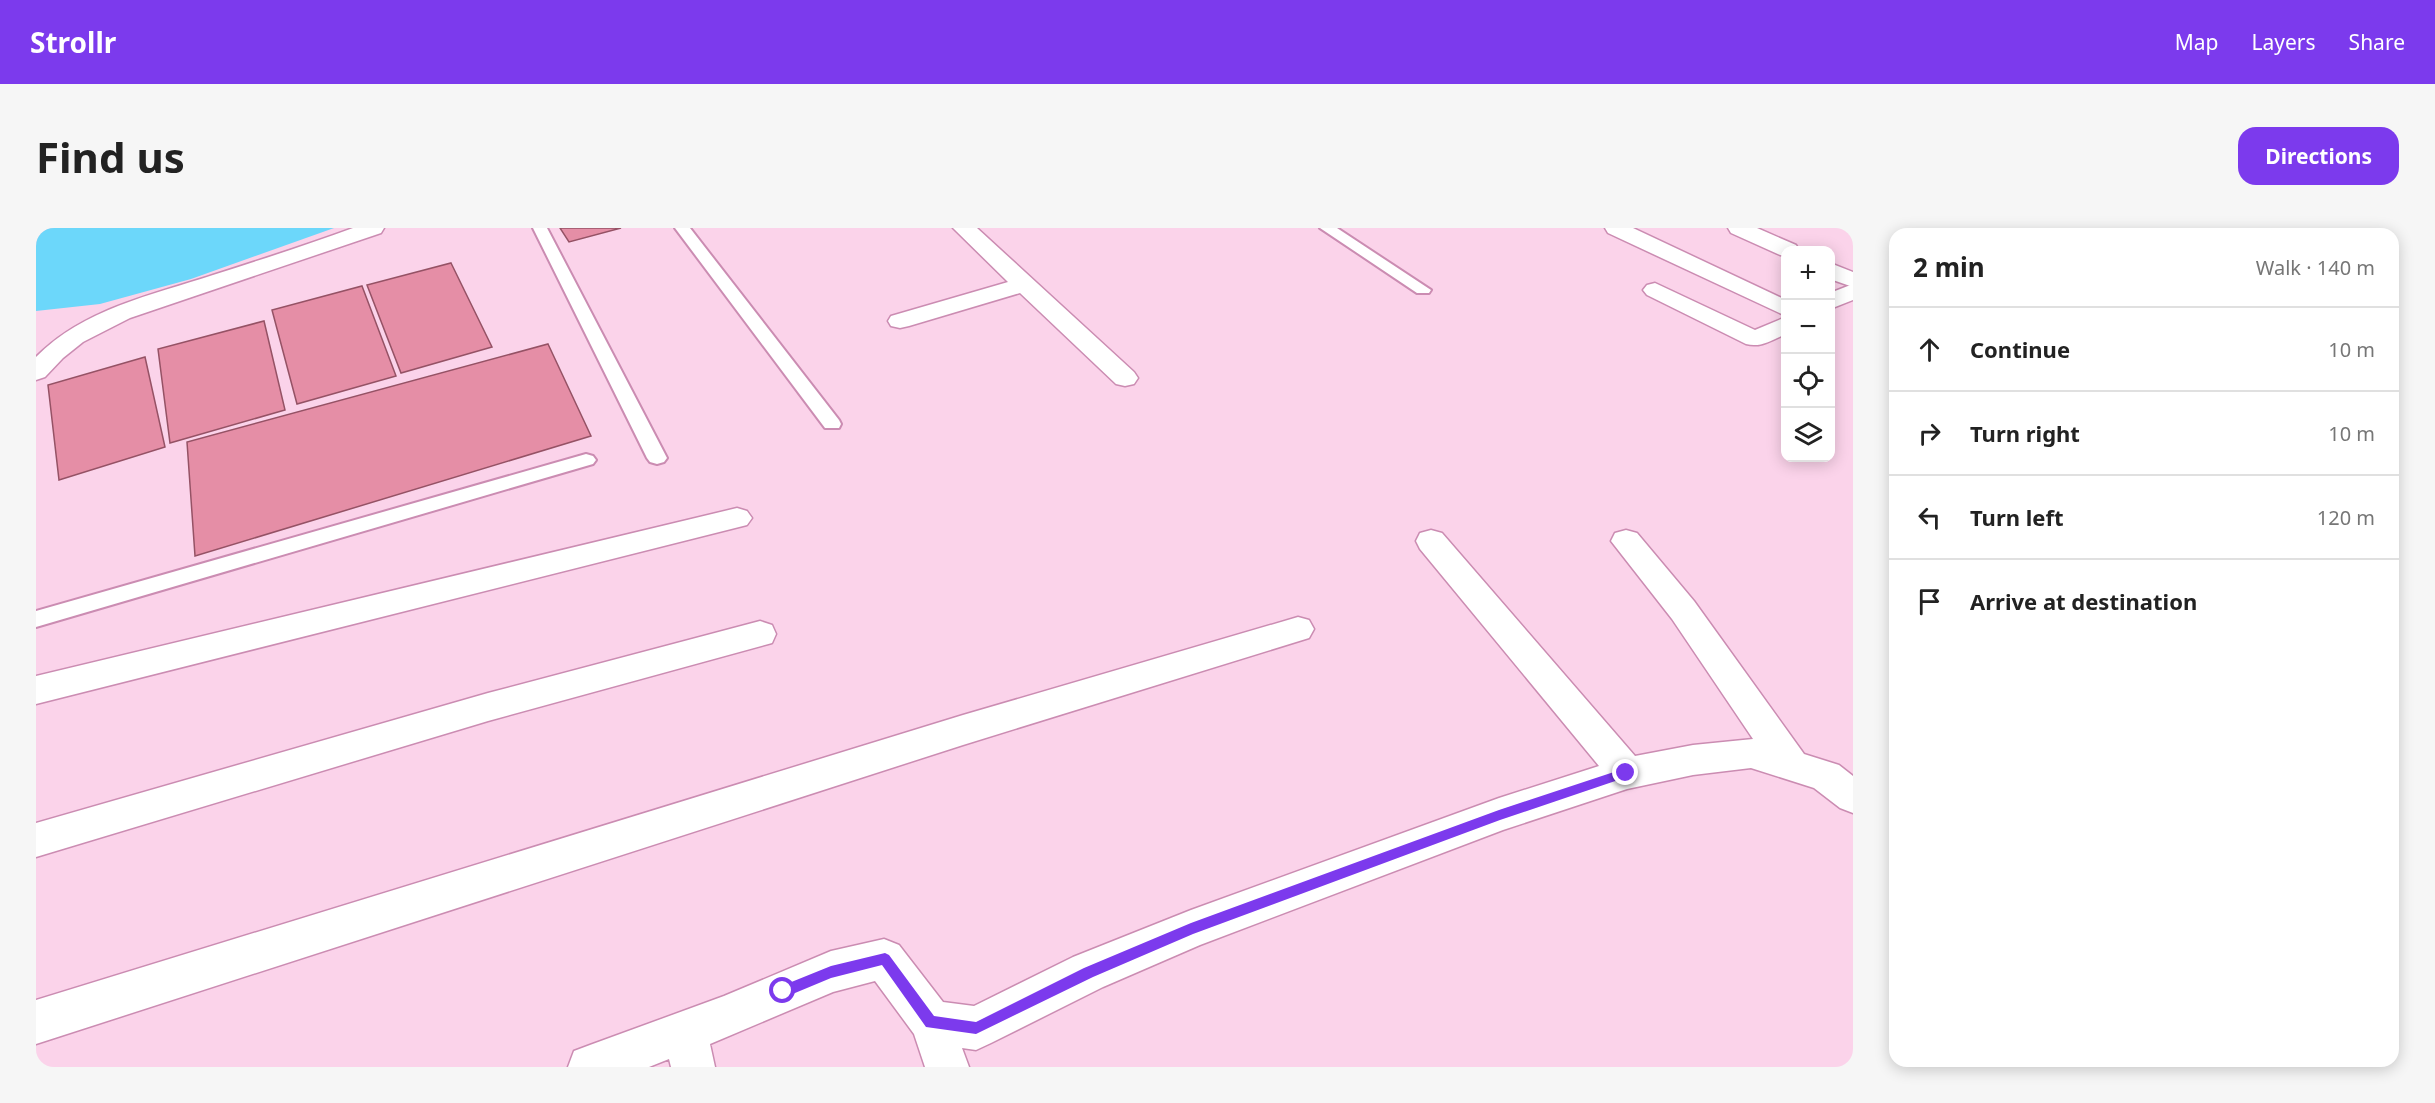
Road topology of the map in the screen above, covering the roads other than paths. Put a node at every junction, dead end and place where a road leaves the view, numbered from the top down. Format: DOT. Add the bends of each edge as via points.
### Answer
graph roads {
  1 [pos="373,228"];
  2 [pos="540,228"];
  3 [pos="682,228"];
  4 [pos="964,228"];
  5 [pos="1327,228"];
  6 [pos="1616,228"];
  7 [pos="1749,229"];
  8 [pos="1781,246"];
  9 [pos="1835,272"];
  10 [pos="1853,280"];
  11 [pos="1026,284"];
  12 [pos="1423,290"];
  13 [pos="1655,290"];
  14 [pos="1853,291"];
  15 [pos="1834,300"];
  16 [pos="1781,307"];
  17 [pos="900,321"];
  18 [pos="1781,326"];
  19 [pos="36,372"];
  20 [pos="1125,378"];
  21 [pos="832,424"];
  22 [pos="657,459"];
  23 [pos="586,460"];
  24 [pos="737,518"];
  25 [pos="1431,541"];
  26 [pos="1626,541"];
  27 [pos="36,619"];
  28 [pos="1298,629"];
  29 [pos="760,634"];
  30 [pos="36,690"];
  31 [pos="1793,767"];
  32 [pos="1626,773"];
  33 [pos="1852,792"];
  34 [pos="36,840"];
  35 [pos="36,1022"];
  36 [pos="931,1022"];
  37 [pos="689,1049"];
  38 [pos="590,1067"];
  39 [pos="947,1067"];
  1 -- 19 [label="street" via="98,324 74,338"];
  2 -- 22 [label="lane"];
  3 -- 21 [label="lane"];
  4 -- 11 [label="street"];
  5 -- 12 [label="lane"];
  6 -- 16 [label="street"];
  7 -- 8 [label="street"];
  9 -- 10 [label="street"];
  11 -- 17 [label="street"];
  11 -- 20 [label="street"];
  13 -- 18 [label="street" via="1755,339"];
  14 -- 15 [label="street"];
  23 -- 27 [label="lane"];
  24 -- 30 [label="street"];
  25 -- 32 [label="street"];
  26 -- 31 [label="street" via="1683,610"];
  28 -- 35 [label="street" via="963,730"];
  29 -- 34 [label="street" via="488,707"];
  31 -- 32 [label="street" via="1751,753"];
  31 -- 33 [label="street" via="1826,776"];
  32 -- 36 [label="street" via="1499,815 1191,929 1088,972 976,1028"];
  36 -- 37 [label="street" via="885,959 831,972"];
  36 -- 39 [label="street"];
  37 -- 38 [label="street"];
}
